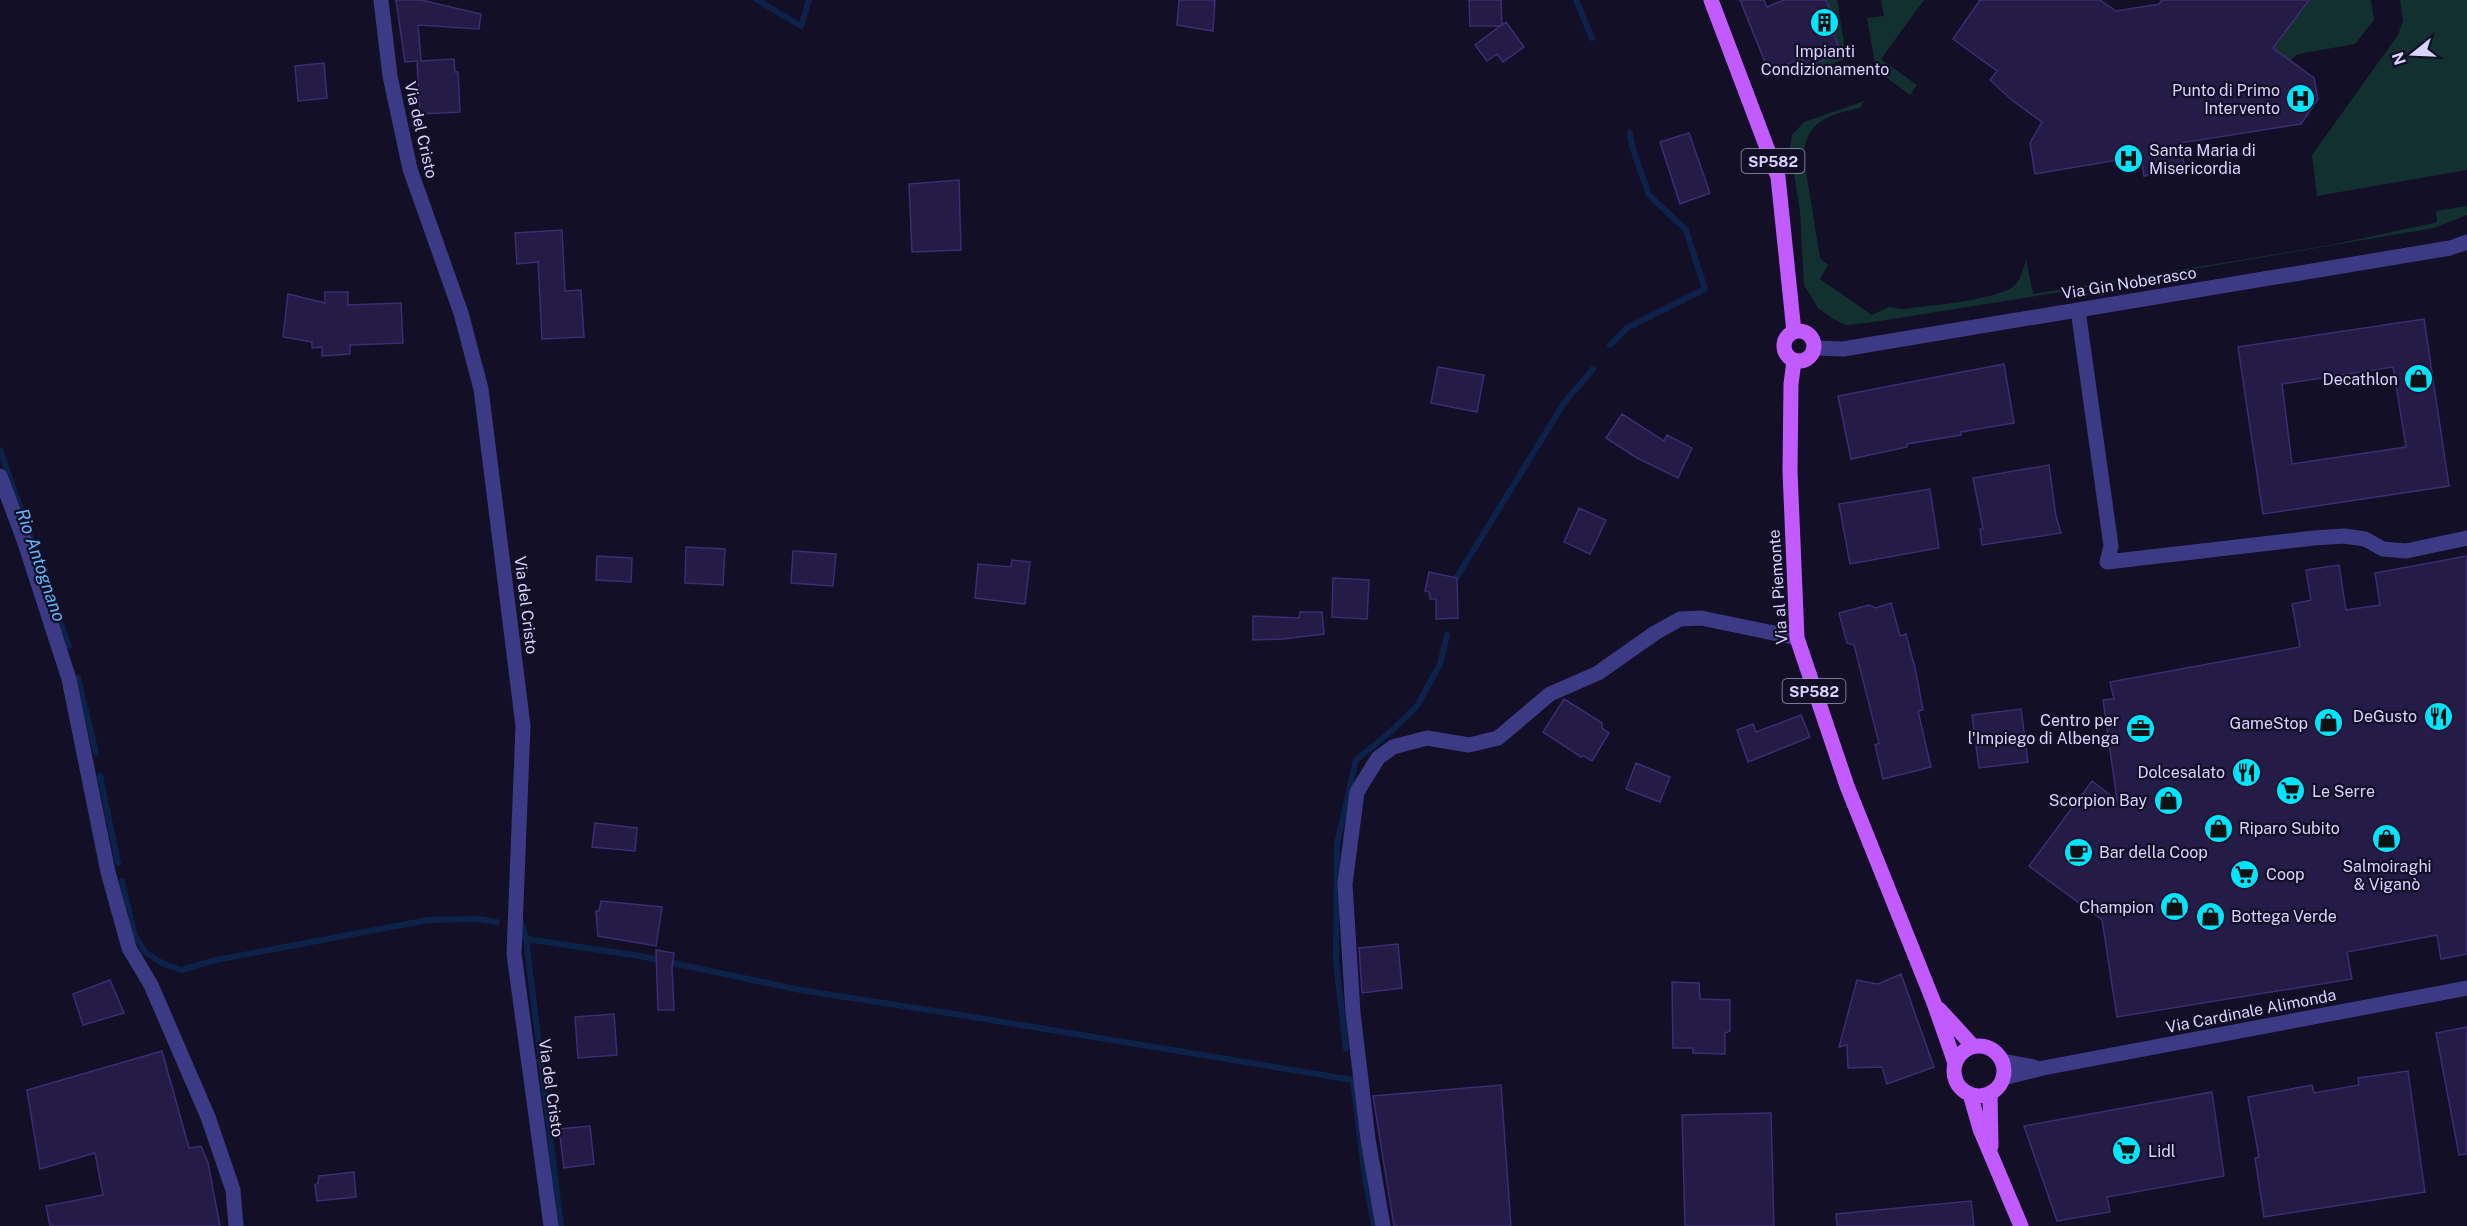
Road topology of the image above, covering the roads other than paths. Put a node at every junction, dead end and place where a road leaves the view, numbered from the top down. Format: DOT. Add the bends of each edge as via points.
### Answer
graph roads {
  1 [pos="381,0"];
  2 [pos="1712,0"];
  3 [pos="2467,243"];
  4 [pos="2450,248"];
  5 [pos="2467,249"];
  6 [pos="2078,309"];
  7 [pos="1794,332"];
  8 [pos="1815,348"];
  9 [pos="1794,361"];
  10 [pos="0,476"];
  11 [pos="2467,538"];
  12 [pos="1797,638"];
  13 [pos="2467,988"];
  14 [pos="1934,1003"];
  15 [pos="1973,1046"];
  16 [pos="2002,1061"];
  17 [pos="1955,1063"];
  18 [pos="2043,1068"];
  19 [pos="2003,1078"];
  20 [pos="1990,1093"];
  21 [pos="1970,1094"];
  22 [pos="1991,1155"];
  23 [pos="236,1226"];
  24 [pos="551,1226"];
  25 [pos="1383,1226"];
  26 [pos="2021,1226"];
  1 -- 24 [label="street, Via del Cristo" via="390,76 410,170 461,312 481,389 523,726 514,954"];
  2 -- 7 [label="main road, SP582" via="1778,177"];
  3 -- 4 [label="street, Via Gin Noberasco"];
  4 -- 5 [label="street, Via Gin Noberasco"];
  4 -- 6 [label="street, Via Gin Noberasco"];
  6 -- 8 [label="street, Via Gin Noberasco" via="1843,348"];
  6 -- 11 [label="street" via="2111,546 2107,562 2344,536 2365,539 2383,549 2406,551"];
  7 -- 8 [label="main road" via="1810,335"];
  7 -- 9 [label="main road" via="1786,338 1784,348"];
  8 -- 9 [label="main road" via="1810,358"];
  9 -- 12 [label="main road, Via al Piemonte / SP582" via="1790,471"];
  10 -- 23 [label="street" via="69,679 108,872 129,948 151,985 208,1117 233,1190"];
  12 -- 14 [label="main road, Via al Piemonte / SP582" via="1849,792"];
  12 -- 25 [label="street" via="1701,618 1680,619 1598,673 1550,694 1498,738 1469,745 1427,738 1393,747 1378,758 1357,792 1345,884 1353,1013"];
  13 -- 18 [label="street, Via Cardinale Alimonda"];
  14 -- 15 [label="main road, Via al Piemonte / SP582"];
  14 -- 17 [label="main road, Via al Piemonte / SP582"];
  15 -- 16 [label="main road, Via al Piemonte / SP582" via="1990,1048"];
  15 -- 17 [label="main road" via="1961,1053"];
  16 -- 18 [label="street"];
  16 -- 19 [label="main road"];
  17 -- 21 [label="main road, Via al Piemonte / SP582" via="1957,1082"];
  18 -- 19 [label="street, Via Cardinale Alimonda"];
  19 -- 20 [label="main road"];
  20 -- 21 [label="main road"];
  20 -- 22 [label="main road, Via al Piemonte / SP582"];
  21 -- 22 [label="main road, Via al Piemonte / SP582"];
  22 -- 26 [label="main road, Via al Piemonte / SP582"];
}
